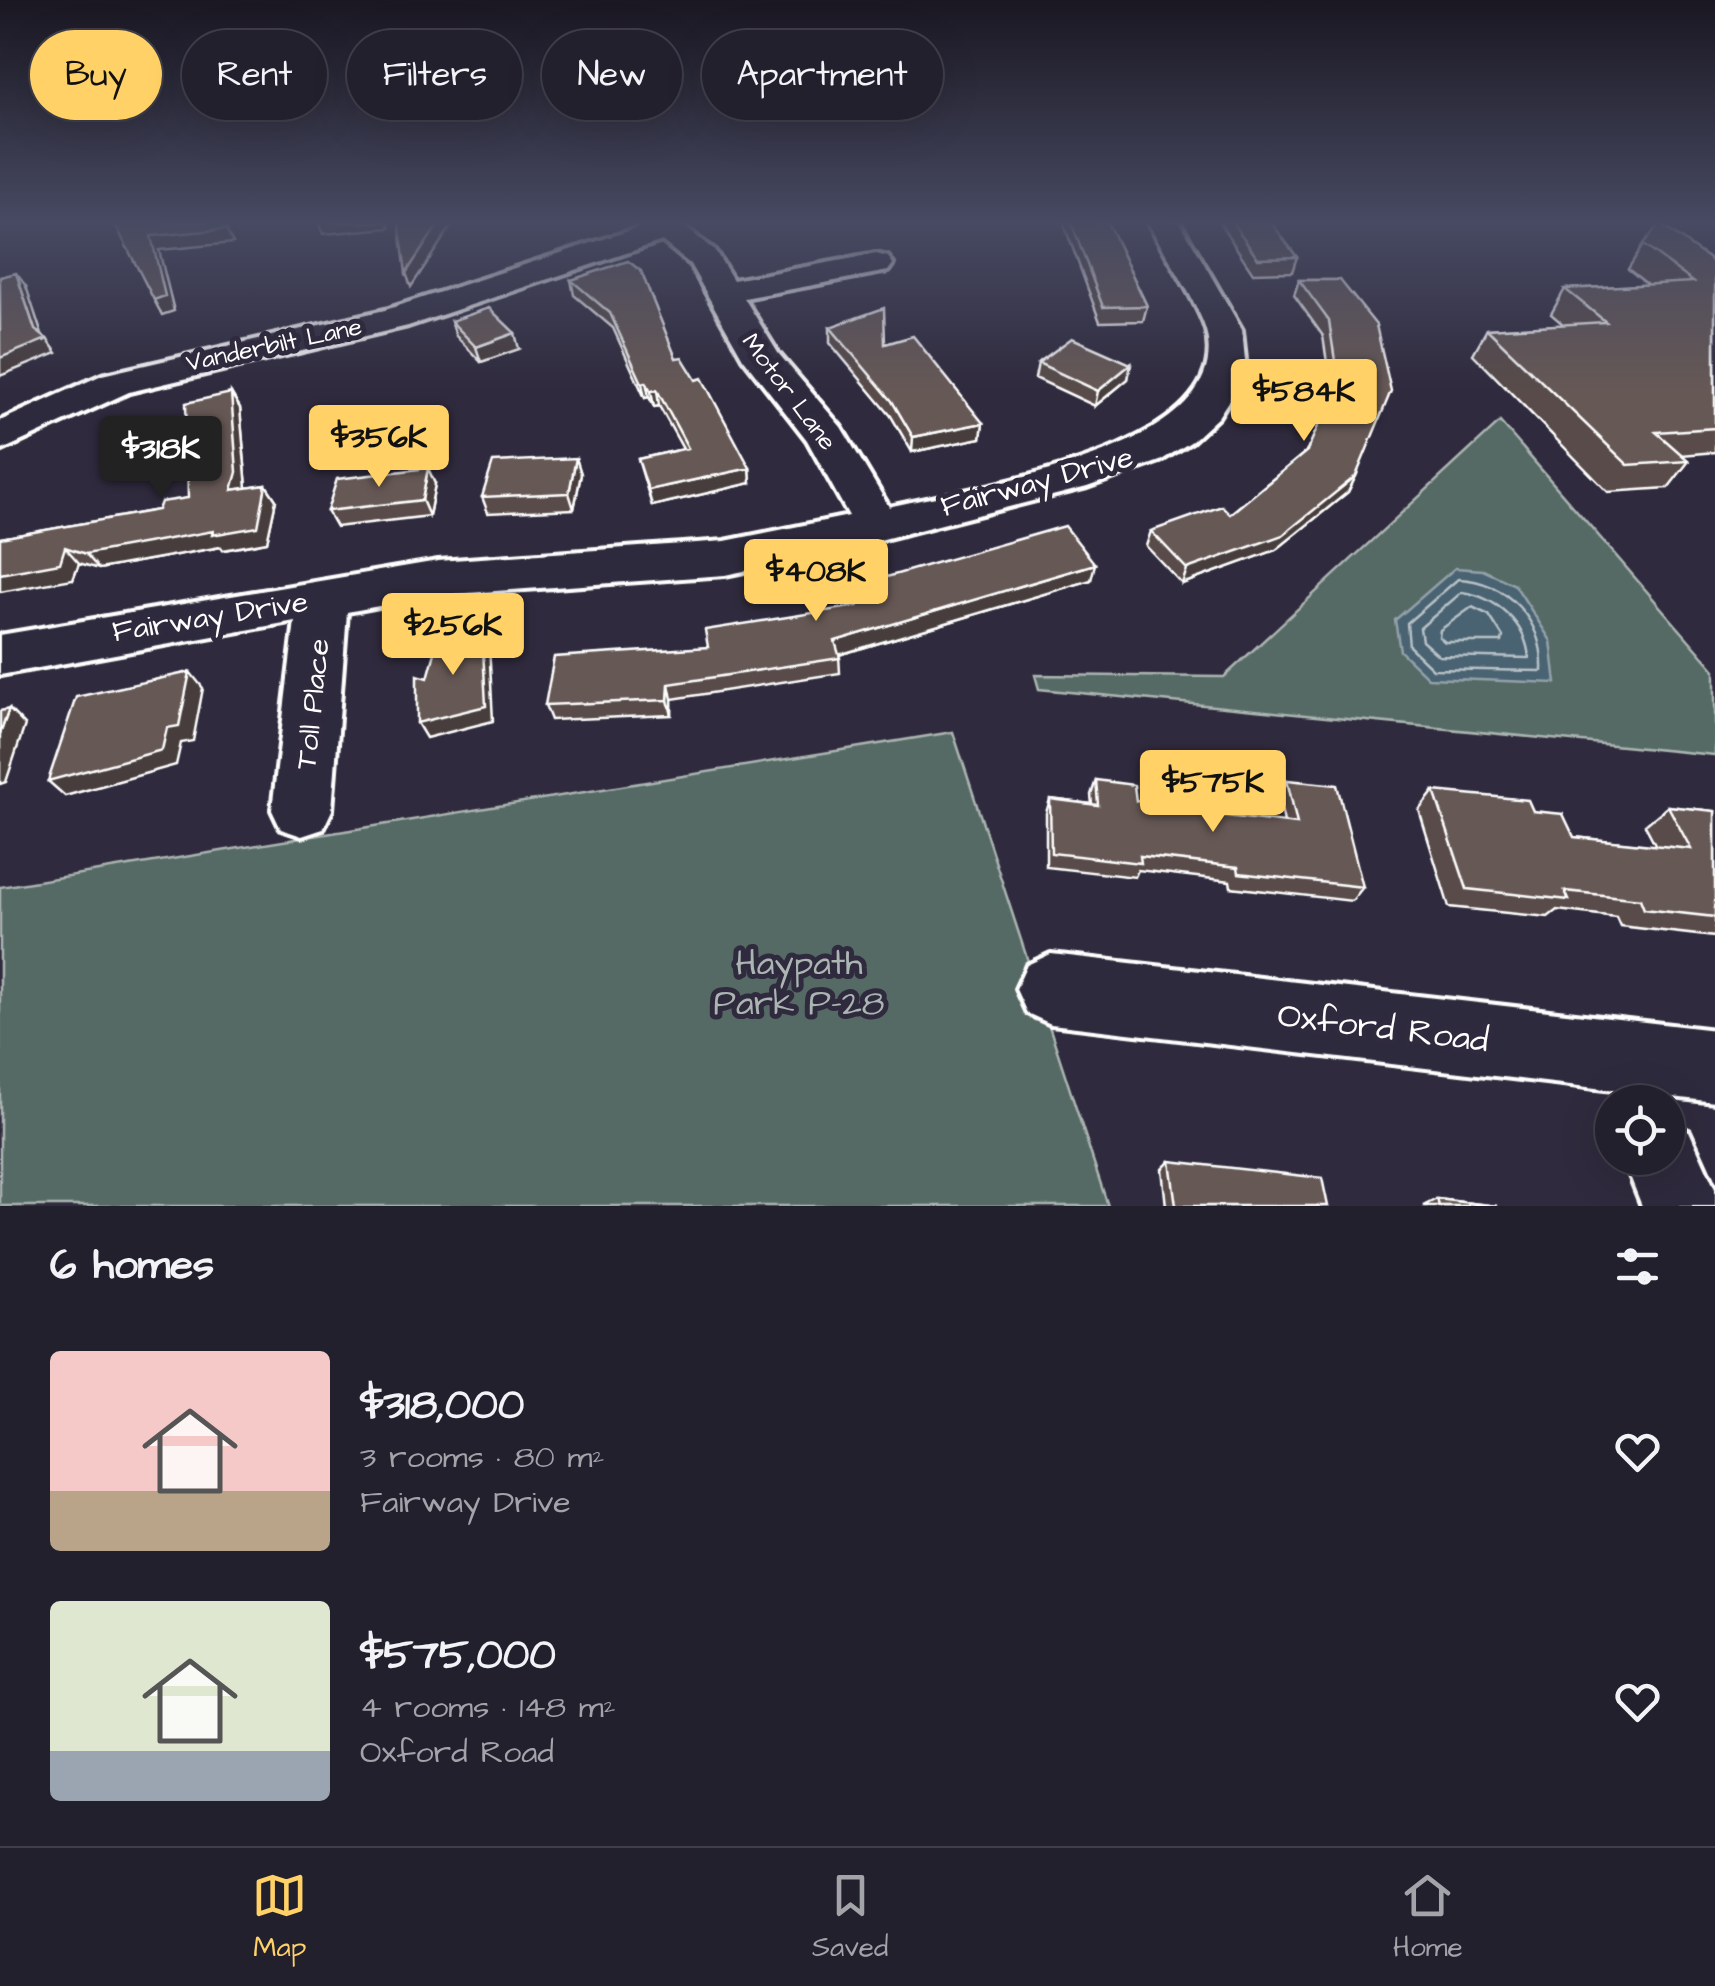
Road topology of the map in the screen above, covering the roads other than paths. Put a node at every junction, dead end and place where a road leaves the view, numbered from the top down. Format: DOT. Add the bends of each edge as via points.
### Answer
graph roads {
  1 [pos="509,278"];
  2 [pos="714,278"];
  3 [pos="797,278"];
  4 [pos="1195,278"];
  5 [pos="722,292"];
  6 [pos="0,438"];
  7 [pos="876,524"];
  8 [pos="323,599"];
  9 [pos="0,655"];
  10 [pos="302,810"];
  11 [pos="1051,989"];
  12 [pos="1715,1066"];
  13 [pos="1630,1080"];
  14 [pos="1669,1175"];
  15 [pos="1682,1206"];
  1 -- 6 [label="street, Vanderbilt Lane" via="395,318 116,383"];
  2 -- 5 [label="street, Motor Lane"];
  3 -- 5 [label="street"];
  4 -- 7 [label="street, Fairway Drive" via="1224,330 1226,360 1204,408 1177,432 1146,452 1087,473"];
  5 -- 7 [label="street, Motor Lane" via="762,358 826,436"];
  7 -- 8 [label="street, Fairway Drive" via="725,558 438,578"];
  8 -- 9 [label="street, Fairway Drive"];
  8 -- 10 [label="street, Toll Place"];
  11 -- 13 [label="street, Oxford Road"];
  12 -- 13 [label="street, Oxford Road"];
  14 -- 15 [label="street"];
}
